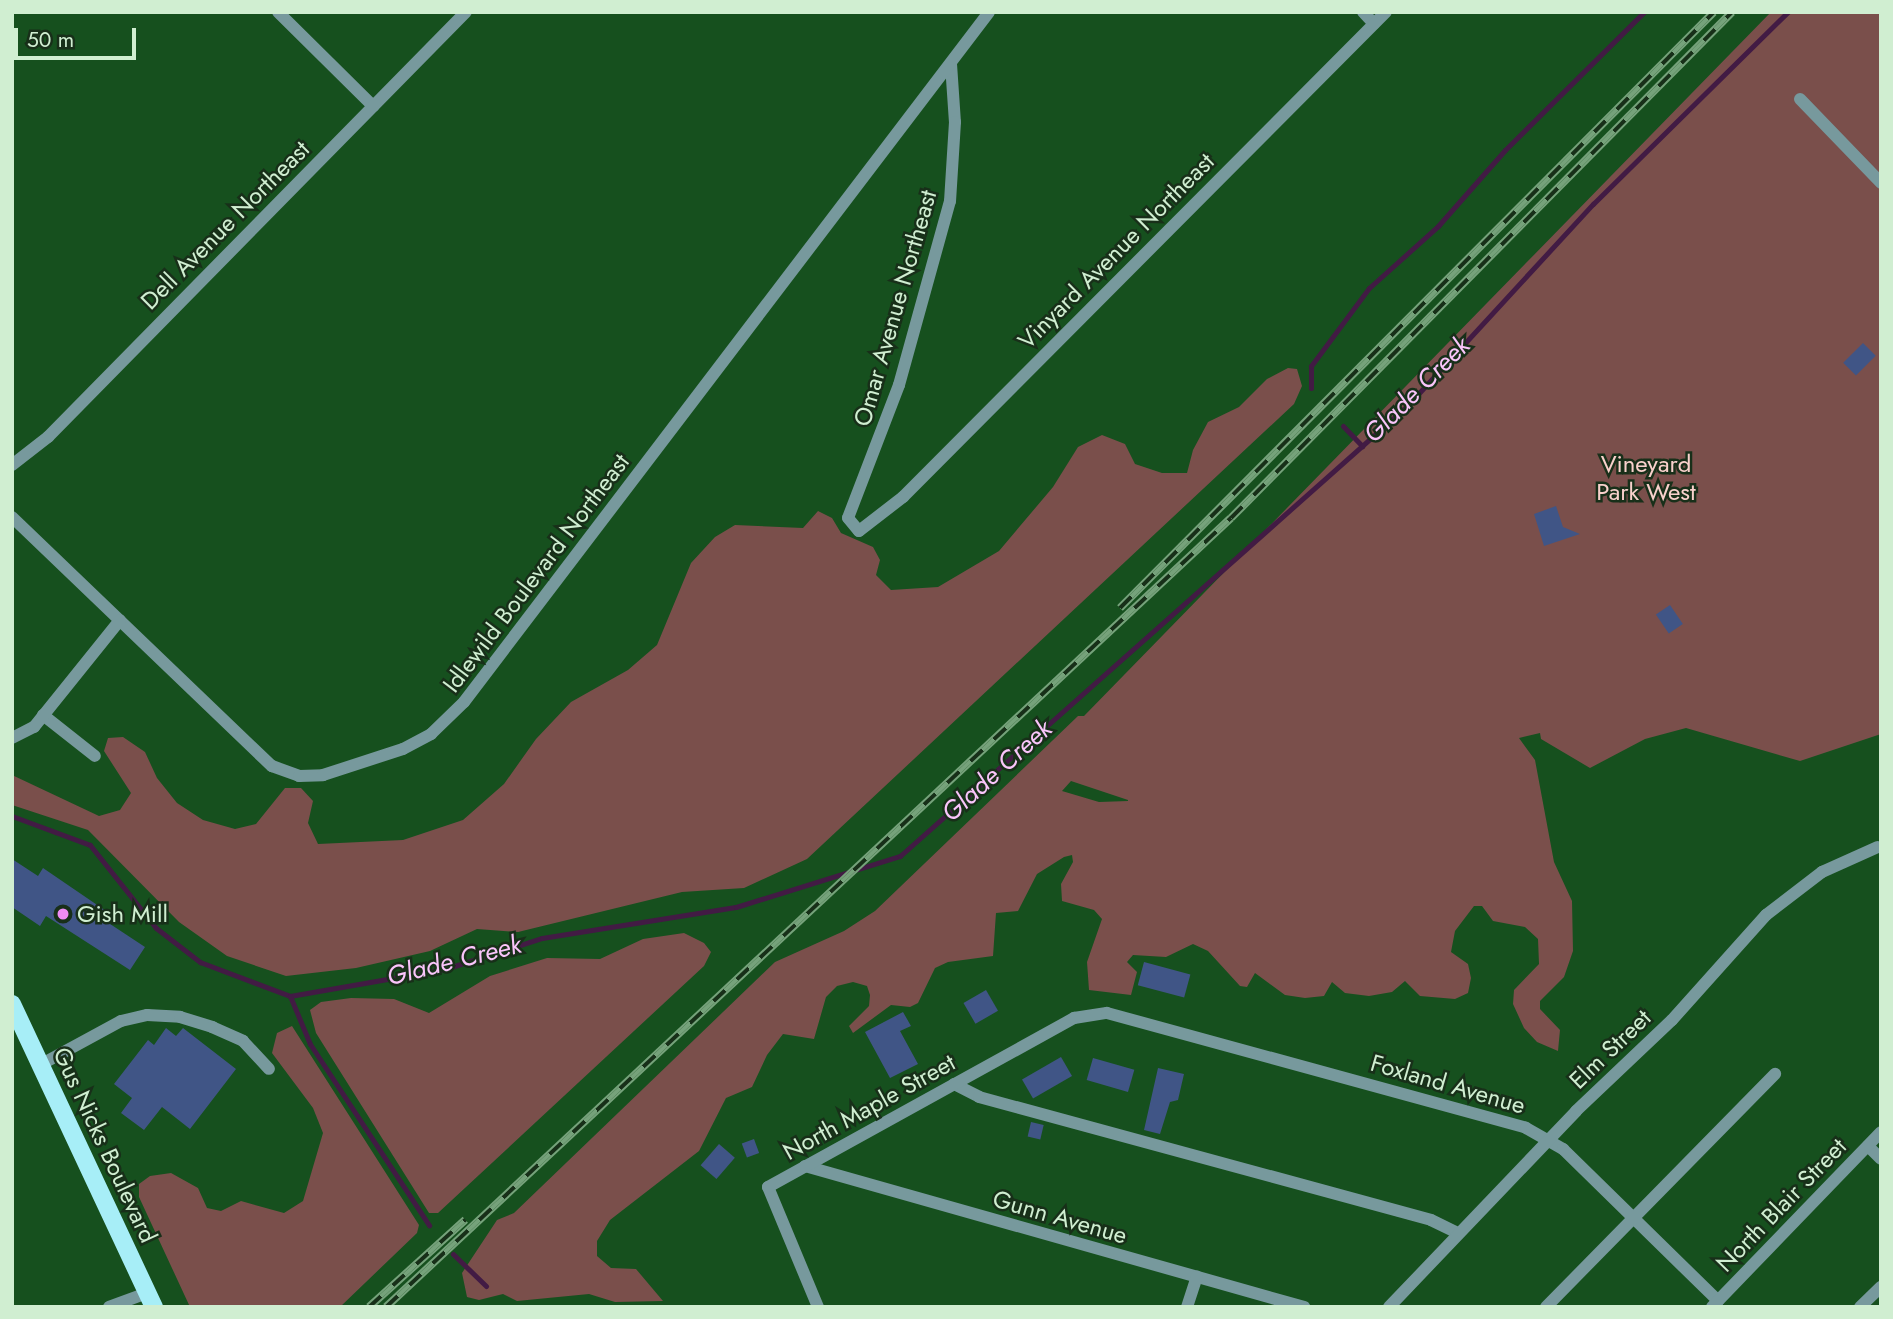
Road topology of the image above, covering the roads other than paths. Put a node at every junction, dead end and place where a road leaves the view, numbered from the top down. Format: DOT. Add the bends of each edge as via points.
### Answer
graph roads {
  1 [pos="278,12"];
  2 [pos="466,12"];
  3 [pos="989,12"];
  4 [pos="1363,12"];
  5 [pos="1386,12"];
  6 [pos="1374,24"];
  7 [pos="951,64"];
  8 [pos="1800,99"];
  9 [pos="373,106"];
  10 [pos="1881,183"];
  11 [pos="12,465"];
  12 [pos="12,517"];
  13 [pos="876,520"];
  14 [pos="120,620"];
  15 [pos="43,715"];
  16 [pos="12,738"];
  17 [pos="94,756"];
  18 [pos="1878,847"];
  19 [pos="13,1006"];
  20 [pos="1107,1013"];
  21 [pos="40,1065"];
  22 [pos="269,1069"];
  23 [pos="1775,1074"];
  24 [pos="954,1084"];
  25 [pos="1881,1132"];
  26 [pos="1549,1139"];
  27 [pos="1868,1146"];
  28 [pos="1881,1159"];
  29 [pos="805,1166"];
  30 [pos="1635,1219"];
  31 [pos="1458,1233"];
  32 [pos="1197,1277"];
  33 [pos="1881,1287"];
  34 [pos="150,1300"];
  35 [pos="1265,1302"];
  36 [pos="1715,1304"];
  37 [pos="109,1307"];
  38 [pos="818,1307"];
  39 [pos="1187,1307"];
  40 [pos="1304,1307"];
  41 [pos="1389,1307"];
  42 [pos="1546,1307"];
  43 [pos="1860,1307"];
  1 -- 9 [label="street"];
  2 -- 9 [label="street, Dell Avenue Northeast"];
  3 -- 7 [label="street, Idlewild Boulevard Northeast"];
  4 -- 6 [label="street"];
  5 -- 6 [label="street, Vinyard Avenue Northeast"];
  6 -- 13 [label="street, Vinyard Avenue Northeast"];
  7 -- 13 [label="street, Omar Avenue Northeast" via="953,168 943,234 899,385 848,518 859,531"];
  7 -- 14 [label="street, Idlewild Boulevard Northeast" via="495,663 431,734 351,768 323,775 285,773 231,730"];
  8 -- 10 [label="street"];
  9 -- 11 [label="street, Dell Avenue Northeast" via="48,437"];
  12 -- 14 [label="street, Idlewild Boulevard Northeast"];
  14 -- 15 [label="street"];
  15 -- 16 [label="street" via="34,727"];
  15 -- 17 [label="street"];
  18 -- 26 [label="street, Elm Street" via="1831,867 1790,893 1672,1020"];
  19 -- 21 [label="main road, Gus Nicks Boulevard"];
  20 -- 24 [label="street, North Maple Street" via="1074,1018"];
  20 -- 26 [label="street, Foxland Avenue" via="1526,1128"];
  21 -- 22 [label="street" via="121,1021 146,1015 180,1017 212,1027 243,1041"];
  21 -- 34 [label="main road, Gus Nicks Boulevard"];
  23 -- 30 [label="street"];
  24 -- 29 [label="street, North Maple Street"];
  24 -- 31 [label="street" via="979,1097 1431,1220"];
  25 -- 27 [label="street, North Blair Street"];
  26 -- 30 [label="street, Foxland Avenue"];
  26 -- 31 [label="street, Elm Street"];
  27 -- 28 [label="street"];
  27 -- 36 [label="street, North Blair Street"];
  29 -- 32 [label="street, Gunn Avenue"];
  29 -- 38 [label="street, North Maple Street" via="768,1186"];
  30 -- 36 [label="street, Foxland Avenue"];
  30 -- 42 [label="street"];
  31 -- 41 [label="street, Elm Street"];
  32 -- 35 [label="street, Gunn Avenue"];
  32 -- 39 [label="street"];
  33 -- 43 [label="street"];
  34 -- 37 [label="street"];
  35 -- 40 [label="street, Gunn Avenue"];
}
